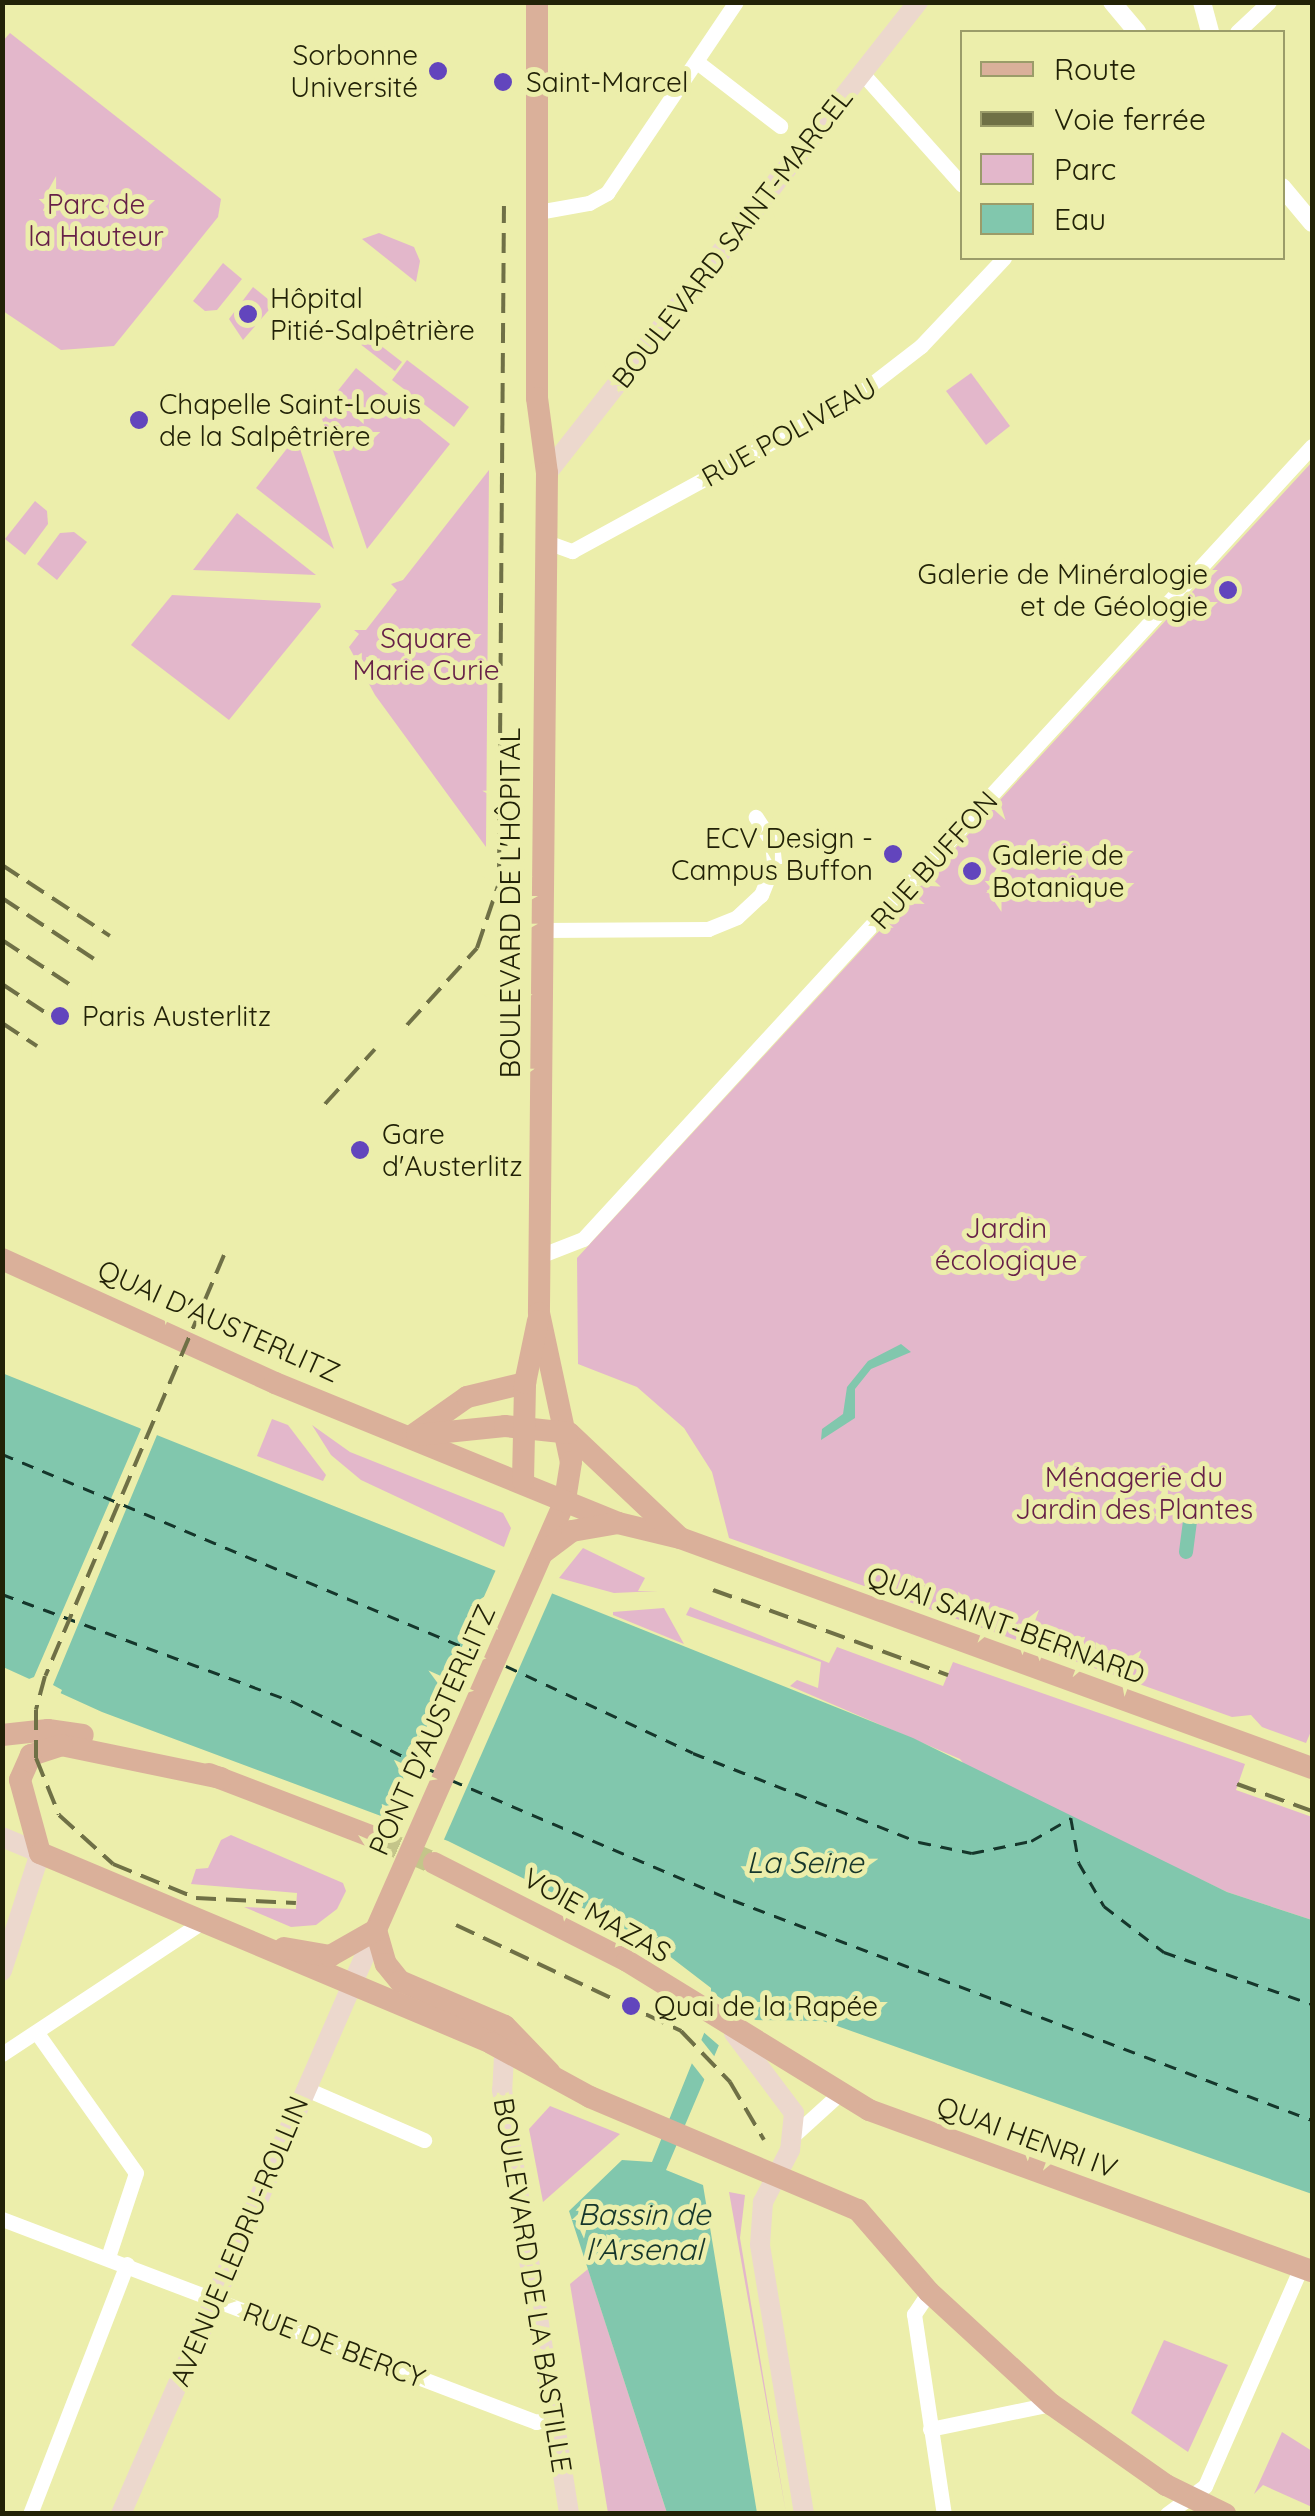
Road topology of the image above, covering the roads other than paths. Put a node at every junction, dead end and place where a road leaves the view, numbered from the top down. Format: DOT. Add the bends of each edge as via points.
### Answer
graph roads {
  1 [pos="537,2"];
  2 [pos="736,2"];
  3 [pos="918,2"];
  4 [pos="1112,2"];
  5 [pos="1202,2"];
  6 [pos="1269,2"];
  7 [pos="1134,30"];
  8 [pos="1209,30"];
  9 [pos="1239,30"];
  10 [pos="697,62"];
  11 [pos="862,73"];
  12 [pos="780,126"];
  13 [pos="960,183"];
  14 [pos="1285,191"];
  15 [pos="538,212"];
  16 [pos="1312,223"];
  17 [pos="1002,260"];
  18 [pos="1312,446"];
  19 [pos="546,473"];
  20 [pos="544,542"];
  21 [pos="756,817"];
  22 [pos="540,930"];
  23 [pos="542,1254"];
  24 [pos="2,1259"];
  25 [pos="540,1313"];
  26 [pos="525,1383"];
  27 [pos="523,1428"];
  28 [pos="569,1433"];
  29 [pos="413,1435"];
  30 [pos="523,1482"];
  31 [pos="565,1500"];
  32 [pos="618,1523"];
  33 [pos="680,1538"];
  34 [pos="542,1555"];
  35 [pos="8,1731"];
  36 [pos="1310,1762"];
  37 [pos="221,1778"];
  38 [pos="2,1799"];
  39 [pos="26,1817"];
  40 [pos="2,1837"];
  41 [pos="378,1839"];
  42 [pos="40,1853"];
  43 [pos="434,1863"];
  44 [pos="199,1924"];
  45 [pos="376,1930"];
  46 [pos="2,1971"];
  47 [pos="352,1976"];
  48 [pos="37,2032"];
  49 [pos="734,2033"];
  50 [pos="2,2054"];
  51 [pos="760,2054"];
  52 [pos="504,2056"];
  53 [pos="814,2060"];
  54 [pos="550,2073"];
  55 [pos="304,2088"];
  56 [pos="838,2094"];
  57 [pos="795,2134"];
  58 [pos="424,2140"];
  59 [pos="774,2177"];
  60 [pos="2,2219"];
  61 [pos="108,2256"];
  62 [pos="127,2264"];
  63 [pos="1306,2269"];
  64 [pos="929,2292"];
  65 [pos="214,2299"];
  66 [pos="1052,2404"];
  67 [pos="553,2418"];
  68 [pos="930,2429"];
  69 [pos="1190,2497"];
  70 [pos="30,2514"];
  71 [pos="121,2514"];
  72 [pos="569,2514"];
  73 [pos="804,2514"];
  74 [pos="944,2514"];
  75 [pos="1167,2514"];
  76 [pos="1225,2514"];
  1 -- 15 [label="main road, BOULEVARD DE L'HÔPITAL"];
  2 -- 10 [label="street"];
  3 -- 11 [label="main road, BOULEVARD SAINT-MARCEL"];
  4 -- 7 [label="street"];
  5 -- 8 [label="street"];
  6 -- 9 [label="street"];
  10 -- 12 [label="street"];
  10 -- 15 [label="street" via="607,192 589,204"];
  11 -- 13 [label="street"];
  11 -- 19 [label="main road, BOULEVARD SAINT-MARCEL"];
  14 -- 16 [label="street"];
  15 -- 19 [label="main road, BOULEVARD DE L'HÔPITAL" via="537,398"];
  17 -- 20 [label="street, RUE POLIVEAU" via="921,346 856,396 572,551"];
  18 -- 23 [label="street, RUE BUFFON" via="583,1240"];
  19 -- 20 [label="main road, BOULEVARD DE L'HÔPITAL"];
  20 -- 22 [label="main road, BOULEVARD DE L'HÔPITAL"];
  21 -- 22 [label="street" via="772,842 774,862 761,894 737,917 708,928"];
  22 -- 23 [label="main road, BOULEVARD DE L'HÔPITAL"];
  23 -- 25 [label="main road, BOULEVARD DE L'HÔPITAL"];
  24 -- 29 [label="main road, QUAI D'AUSTERLITZ" via="275,1383"];
  25 -- 26 [label="main road"];
  25 -- 28 [label="main road, BOULEVARD DE L'HÔPITAL"];
  26 -- 27 [label="main road"];
  26 -- 29 [label="main road" via="467,1397"];
  27 -- 28 [label="main road"];
  27 -- 29 [label="main road"];
  27 -- 30 [label="main road"];
  28 -- 31 [label="main road, BOULEVARD DE L'HÔPITAL"];
  28 -- 33 [label="main road, QUAI SAINT-BERNARD"];
  29 -- 30 [label="main road, QUAI D'AUSTERLITZ"];
  30 -- 31 [label="main road, QUAI SAINT-BERNARD"];
  31 -- 32 [label="main road, QUAI SAINT-BERNARD"];
  31 -- 34 [label="main road, PONT D'AUSTERLITZ"];
  32 -- 33 [label="main road, QUAI SAINT-BERNARD"];
  32 -- 34 [label="main road" via="572,1531"];
  33 -- 36 [label="main road, QUAI SAINT-BERNARD"];
  34 -- 45 [label="main road, PONT D'AUSTERLITZ"];
  35 -- 37 [label="main road" via="100,1738"];
  37 -- 39 [label="main road" via="183,1775 77,1746 48,1747 31,1755 21,1772"];
  37 -- 41 [label="main road"];
  38 -- 39 [label="main road"];
  39 -- 42 [label="main road"];
  40 -- 42 [label="main road"];
  42 -- 44 [label="main road"];
  42 -- 46 [label="main road"];
  43 -- 49 [label="main road, VOIE MAZAS" via="627,1961"];
  44 -- 45 [label="main road" via="319,1956 338,1954"];
  44 -- 47 [label="main road"];
  44 -- 48 [label="street"];
  45 -- 47 [label="main road, PONT D'AUSTERLITZ"];
  45 -- 54 [label="main road" via="386,1964 400,1981 505,2026"];
  47 -- 52 [label="main road" via="492,2043"];
  47 -- 55 [label="main road, AVENUE LEDRU-ROLLIN"];
  48 -- 50 [label="street"];
  48 -- 61 [label="street" via="136,2174"];
  49 -- 51 [label="main road, QUAI HENRI IV"];
  51 -- 53 [label="street"];
  51 -- 56 [label="main road, QUAI HENRI IV"];
  51 -- 57 [label="main road" via="789,2100"];
  52 -- 54 [label="main road"];
  52 -- 67 [label="main road, BOULEVARD DE LA BASTILLE" via="502,2090"];
  54 -- 59 [label="main road"];
  55 -- 58 [label="street"];
  55 -- 65 [label="main road, AVENUE LEDRU-ROLLIN"];
  56 -- 57 [label="street"];
  56 -- 63 [label="main road, QUAI HENRI IV"];
  57 -- 59 [label="main road"];
  59 -- 64 [label="main road" via="858,2210"];
  59 -- 73 [label="main road" via="763,2202 760,2245"];
  60 -- 61 [label="street, RUE DE BERCY"];
  61 -- 62 [label="street, RUE DE BERCY"];
  62 -- 65 [label="street, RUE DE BERCY"];
  62 -- 70 [label="street"];
  63 -- 69 [label="street" via="1205,2486"];
  64 -- 66 [label="main road"];
  64 -- 68 [label="street" via="914,2314"];
  65 -- 67 [label="street, RUE DE BERCY" via="536,2422"];
  65 -- 71 [label="main road, AVENUE LEDRU-ROLLIN"];
  66 -- 68 [label="street"];
  66 -- 69 [label="main road"];
  67 -- 72 [label="main road, BOULEVARD DE LA BASTILLE"];
  68 -- 74 [label="street"];
  69 -- 75 [label="street"];
  69 -- 76 [label="main road"];
}
